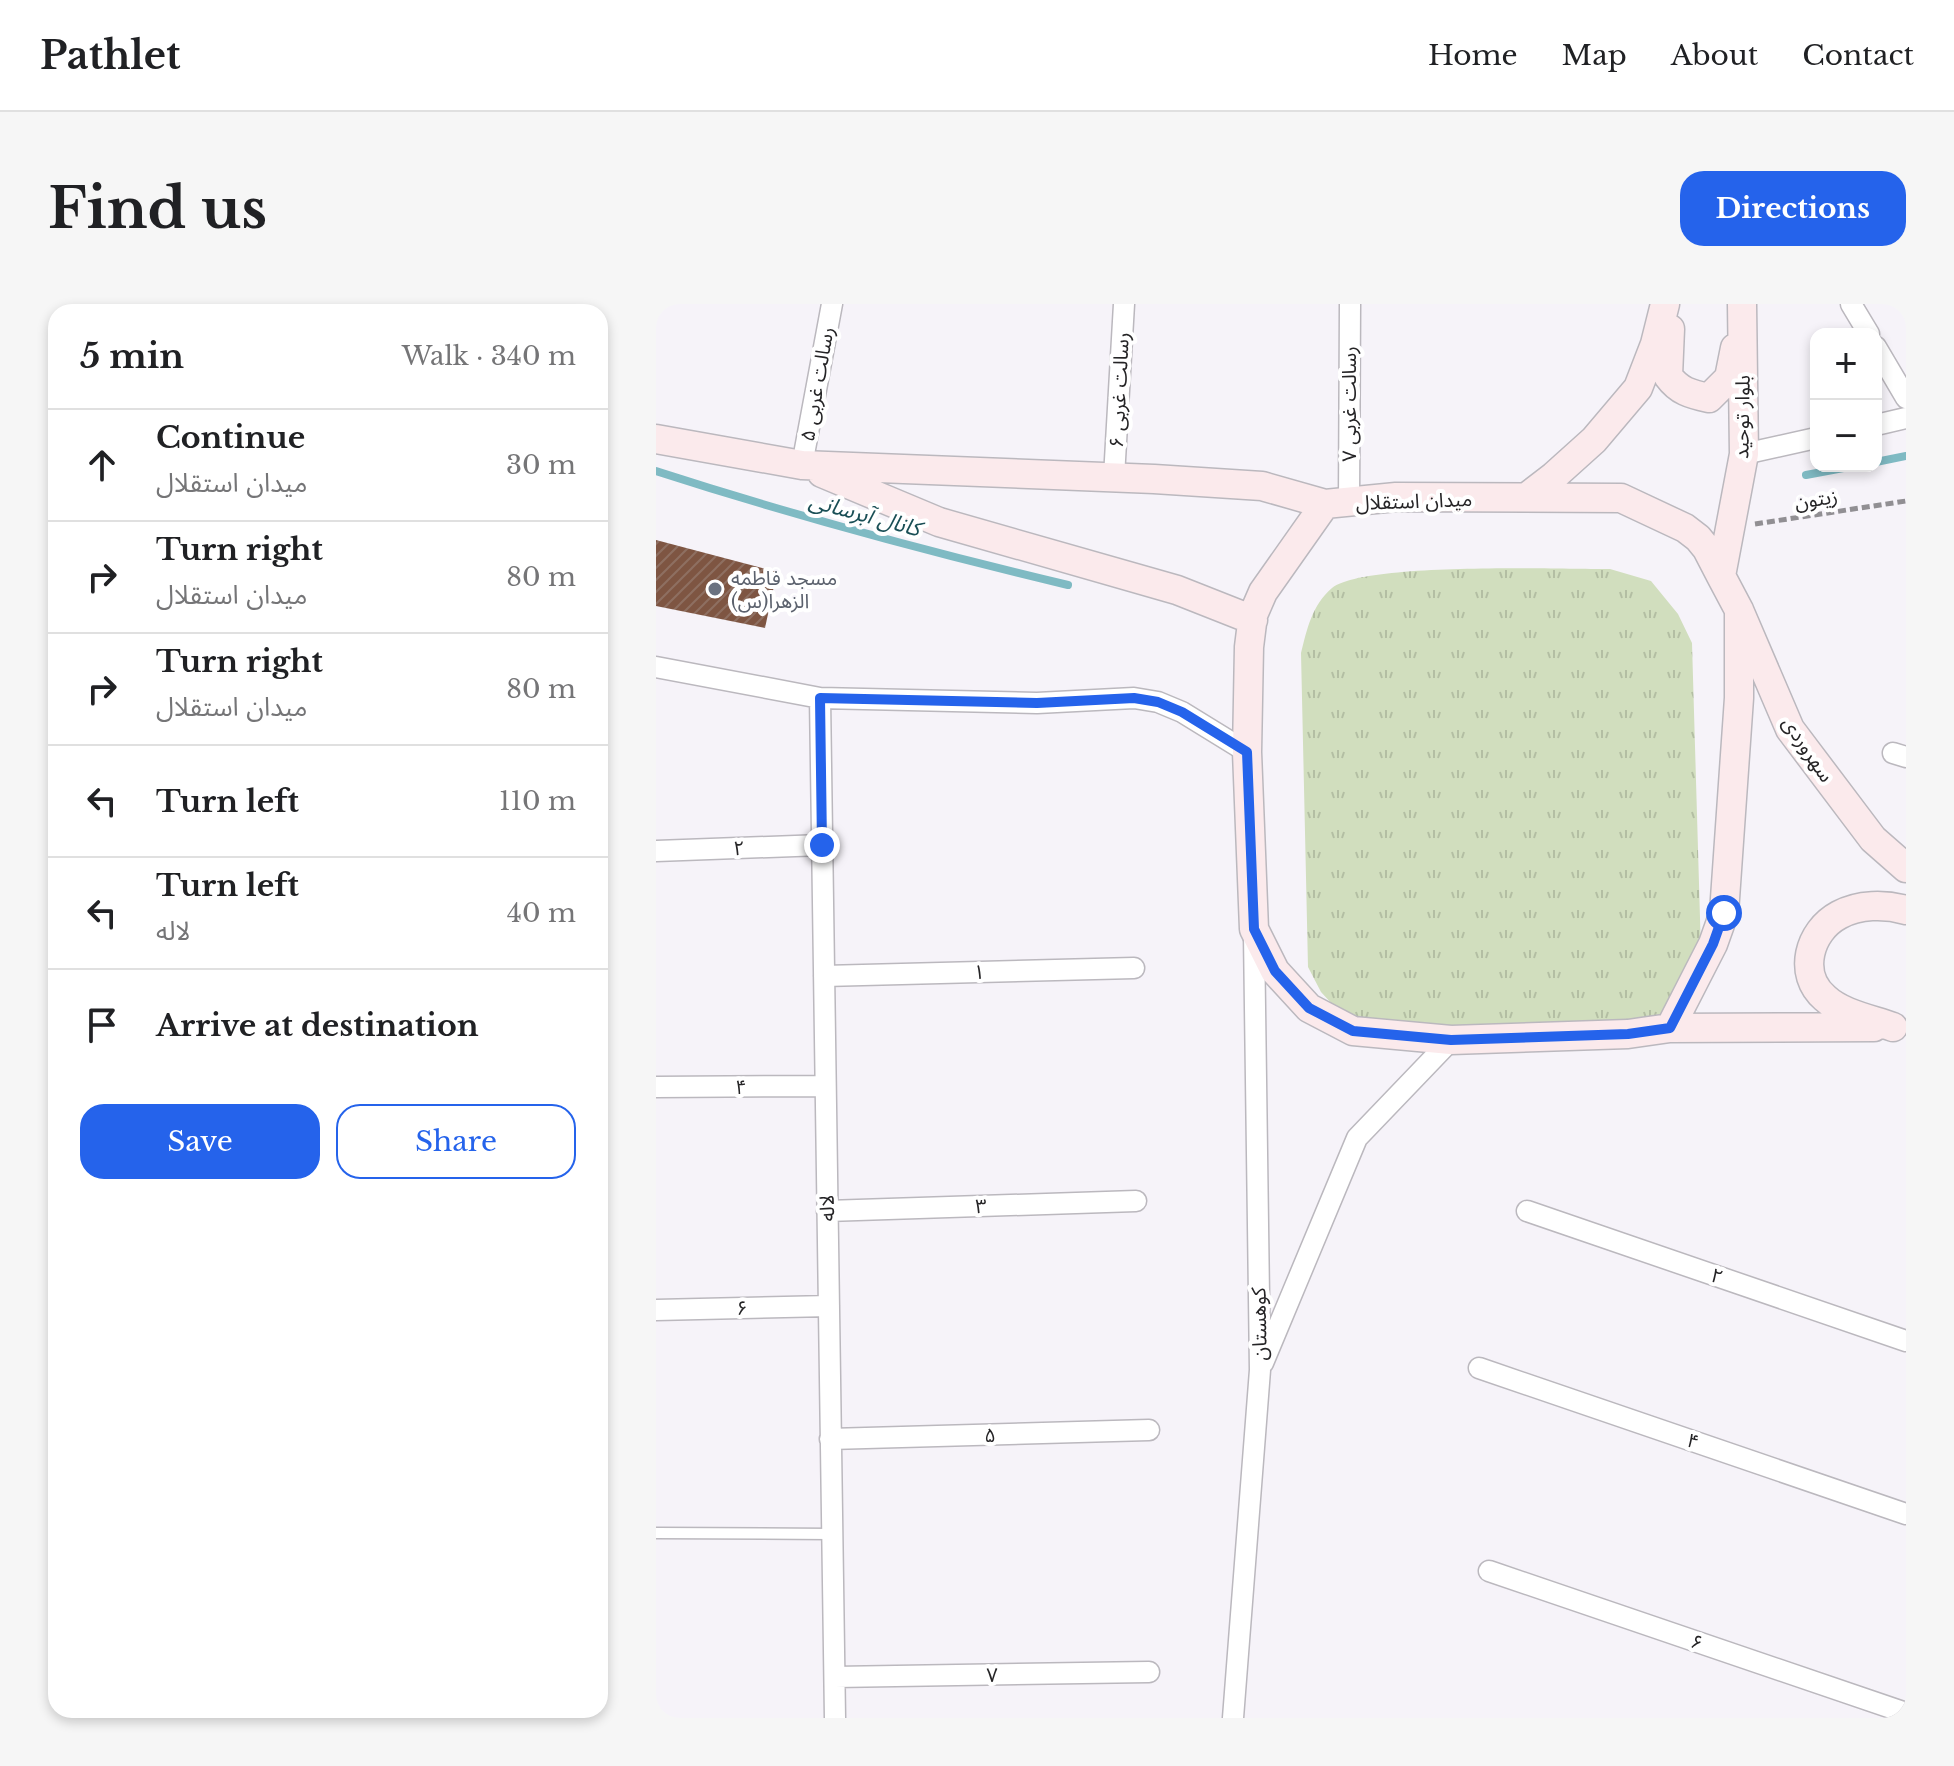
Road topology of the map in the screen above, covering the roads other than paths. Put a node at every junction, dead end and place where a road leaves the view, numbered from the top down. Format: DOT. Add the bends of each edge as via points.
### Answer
graph roads {
  1 [pos="832,304"];
  2 [pos="1124,304"];
  3 [pos="1350,304"];
  4 [pos="1667,304"];
  5 [pos="1851,304"];
  6 [pos="1742,307"];
  7 [pos="1865,328"];
  8 [pos="1882,357"];
  9 [pos="1906,398"];
  10 [pos="1906,418"];
  11 [pos="1882,424"];
  12 [pos="656,439"];
  13 [pos="1810,439"];
  14 [pos="1744,454"];
  15 [pos="802,465"];
  16 [pos="1114,477"];
  17 [pos="1528,496"];
  18 [pos="1337,504"];
  19 [pos="1721,576"];
  20 [pos="1739,610"];
  21 [pos="1253,620"];
  22 [pos="656,667"];
  23 [pos="820,698"];
  24 [pos="1247,752"];
  25 [pos="822,845"];
  26 [pos="656,851"];
  27 [pos="1906,868"];
  28 [pos="1906,910"];
  29 [pos="1254,929"];
  30 [pos="1134,968"];
  31 [pos="824,976"];
  32 [pos="1670,1028"];
  33 [pos="1900,1028"];
  34 [pos="1451,1040"];
  35 [pos="825,1086"];
  36 [pos="656,1087"];
  37 [pos="1136,1201"];
  38 [pos="827,1211"];
  39 [pos="1527,1211"];
  40 [pos="829,1306"];
  41 [pos="656,1310"];
  42 [pos="1906,1341"];
  43 [pos="1479,1368"];
  44 [pos="1260,1370"];
  45 [pos="1149,1430"];
  46 [pos="830,1439"];
  47 [pos="1906,1514"];
  48 [pos="656,1533"];
  49 [pos="832,1534"];
  50 [pos="1489,1571"];
  51 [pos="1149,1672"];
  52 [pos="835,1677"];
  53 [pos="1906,1713"];
  54 [pos="835,1718"];
  55 [pos="1233,1718"];
  1 -- 15 [label="street, رسالت غربی ۵"];
  2 -- 16 [label="street, رسالت غربی ۶"];
  3 -- 18 [label="street, رسالت غربی ۷"];
  4 -- 6 [label="main road" via="1668,376 1688,394 1709,398 1729,378"];
  4 -- 17 [label="main road" via="1638,388 1594,440"];
  5 -- 7 [label="street"];
  6 -- 14 [label="main road, بلوار توحید"];
  8 -- 9 [label="street"];
  10 -- 11 [label="street"];
  12 -- 15 [label="main road"];
  13 -- 14 [label="street"];
  14 -- 19 [label="main road, بلوار توحید"];
  15 -- 16 [label="main road"];
  15 -- 21 [label="main road" via="939,522 1177,590"];
  16 -- 18 [label="main road" via="1262,486"];
  17 -- 18 [label="main road, میدان استقلال" via="1396,497"];
  17 -- 19 [label="main road, میدان استقلال" via="1621,498 1698,538"];
  18 -- 21 [label="main road" via="1263,592"];
  19 -- 20 [label="main road, میدان استقلال"];
  20 -- 27 [label="main road, سهروردی" via="1790,729 1873,839"];
  20 -- 32 [label="main road, میدان استقلال" via="1739,698 1724,913"];
  21 -- 24 [label="main road"];
  22 -- 23 [label="street"];
  23 -- 24 [label="street" via="1037,703 1134,698 1182,712"];
  23 -- 25 [label="street, لاله"];
  24 -- 29 [label="main road"];
  25 -- 26 [label="street, ۲"];
  25 -- 31 [label="street, لاله"];
  28 -- 33 [label="main road" via="1862,907 1838,916 1818,935 1808,960 1814,985 1824,998"];
  29 -- 34 [label="main road" via="1275,971 1309,1008 1353,1031"];
  29 -- 44 [label="street, کوهستان"];
  30 -- 31 [label="street, ۱"];
  31 -- 35 [label="street, لاله"];
  32 -- 33 [label="main road"];
  32 -- 34 [label="main road"];
  34 -- 44 [label="street" via="1357,1138"];
  35 -- 36 [label="street, ۴"];
  35 -- 38 [label="street, لاله"];
  37 -- 38 [label="street, ۳"];
  38 -- 40 [label="street, لاله"];
  39 -- 42 [label="street, ۲"];
  40 -- 41 [label="street, ۶"];
  40 -- 46 [label="street, لاله"];
  43 -- 47 [label="street, ۴"];
  44 -- 55 [label="street, کوهستان"];
  45 -- 46 [label="street, ۵"];
  46 -- 49 [label="street, لاله"];
  48 -- 49 [label="lane"];
  49 -- 52 [label="street, لاله"];
  50 -- 53 [label="street, ۶"];
  51 -- 52 [label="street, ۷"];
  52 -- 54 [label="street, لاله"];
}
